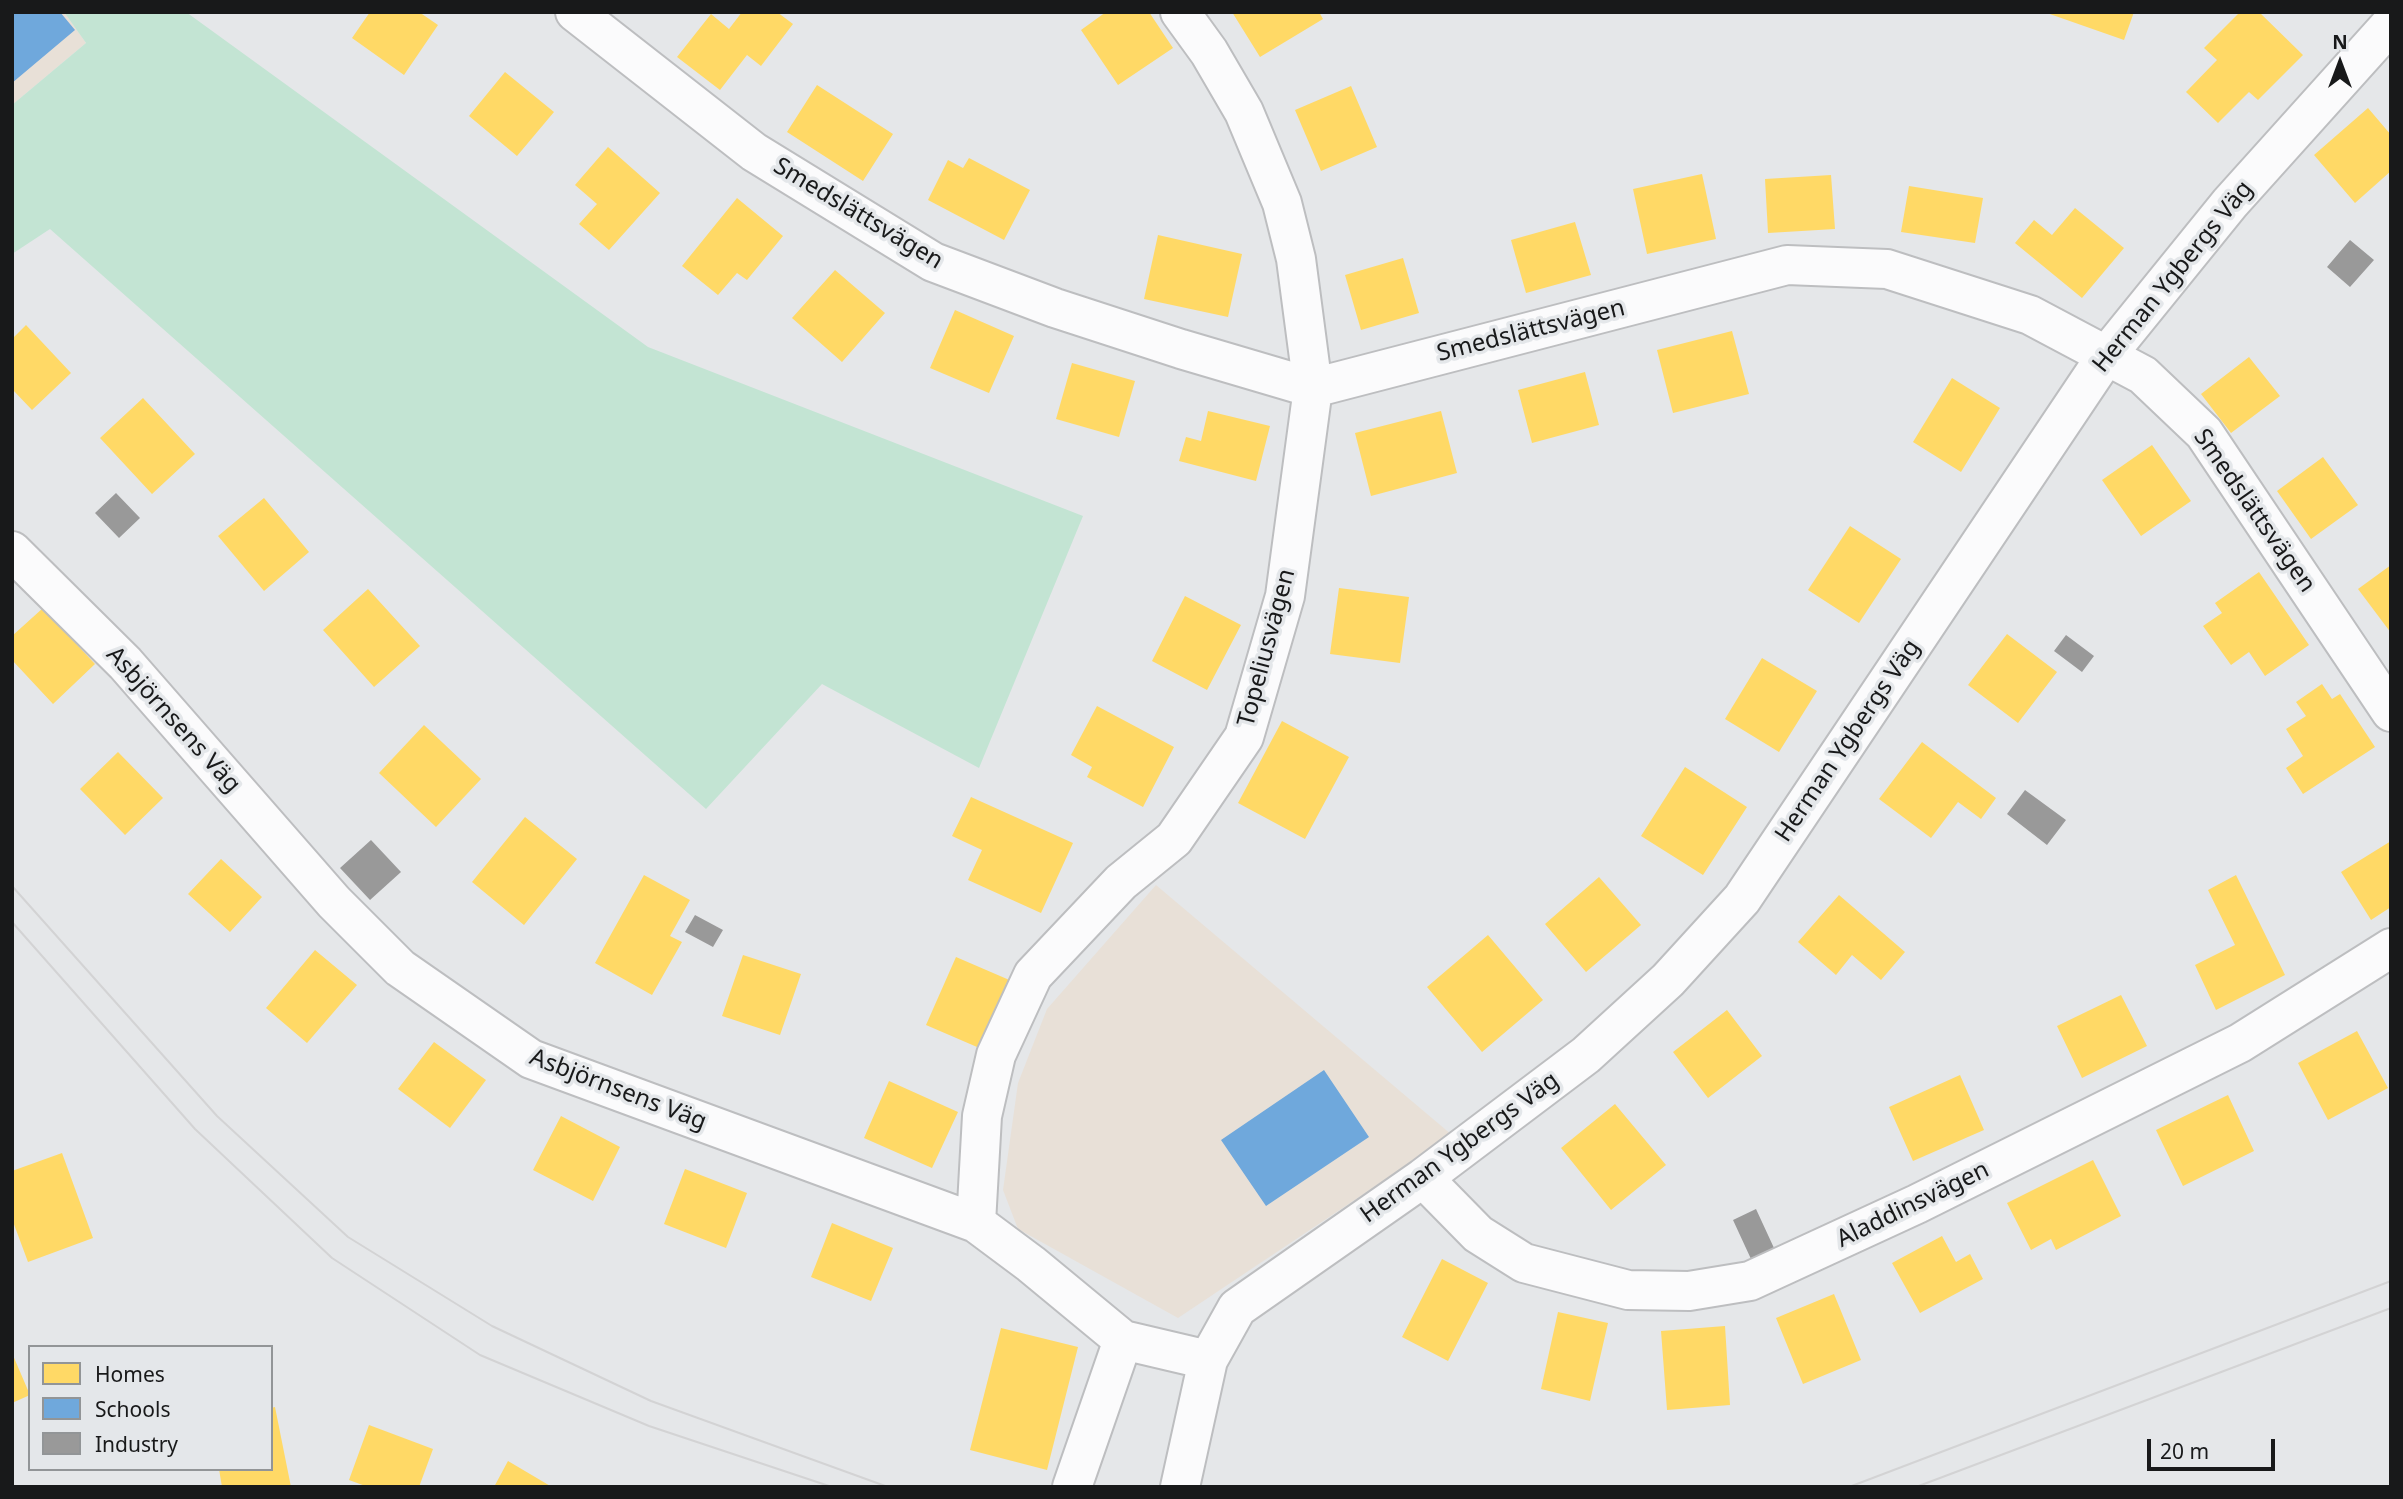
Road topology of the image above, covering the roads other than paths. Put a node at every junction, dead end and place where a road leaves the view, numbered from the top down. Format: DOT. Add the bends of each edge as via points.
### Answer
graph roads {
  1 [pos="575,12"];
  2 [pos="1180,12"];
  3 [pos="2380,27"];
  4 [pos="2106,356"];
  5 [pos="1313,388"];
  6 [pos="12,551"];
  7 [pos="2391,712"];
  8 [pos="2391,948"];
  9 [pos="1423,1178"];
  10 [pos="976,1223"];
  11 [pos="1123,1340"];
  12 [pos="1208,1360"];
  13 [pos="1072,1487"];
  14 [pos="1180,1487"];
  1 -- 5 [label="street, Smedslättsvägen" via="754,152 933,262 1055,308"];
  2 -- 5 [label="street, Topeliusvägen" via="1244,112 1282,203 1296,259"];
  3 -- 4 [label="street, Herman Ygbergs Väg"];
  4 -- 5 [label="street, Smedslättsvägen" via="2030,316 1887,269 1787,265"];
  4 -- 7 [label="street, Smedslättsvägen" via="2143,375 2204,433"];
  4 -- 9 [label="street, Herman Ygbergs Väg" via="1742,899 1668,980 1586,1055"];
  5 -- 10 [label="street, Topeliusvägen" via="1285,596 1244,737 1174,839 1121,882 1033,975 996,1055 982,1116"];
  6 -- 10 [label="street, Asbjörnsens Väg" via="125,663 334,902 411,976 531,1059"];
  8 -- 9 [label="street, Aladdinsvägen" via="2240,1042 1917,1204 1750,1281 1689,1291 1629,1290 1524,1263 1478,1234"];
  9 -- 12 [label="street, Herman Ygbergs Väg" via="1237,1308"];
  10 -- 11 [label="street, Asbjörnsens Väg"];
  11 -- 12 [label="street"];
  11 -- 13 [label="street"];
  12 -- 14 [label="street, Herman Ygbergs Väg"];
}
